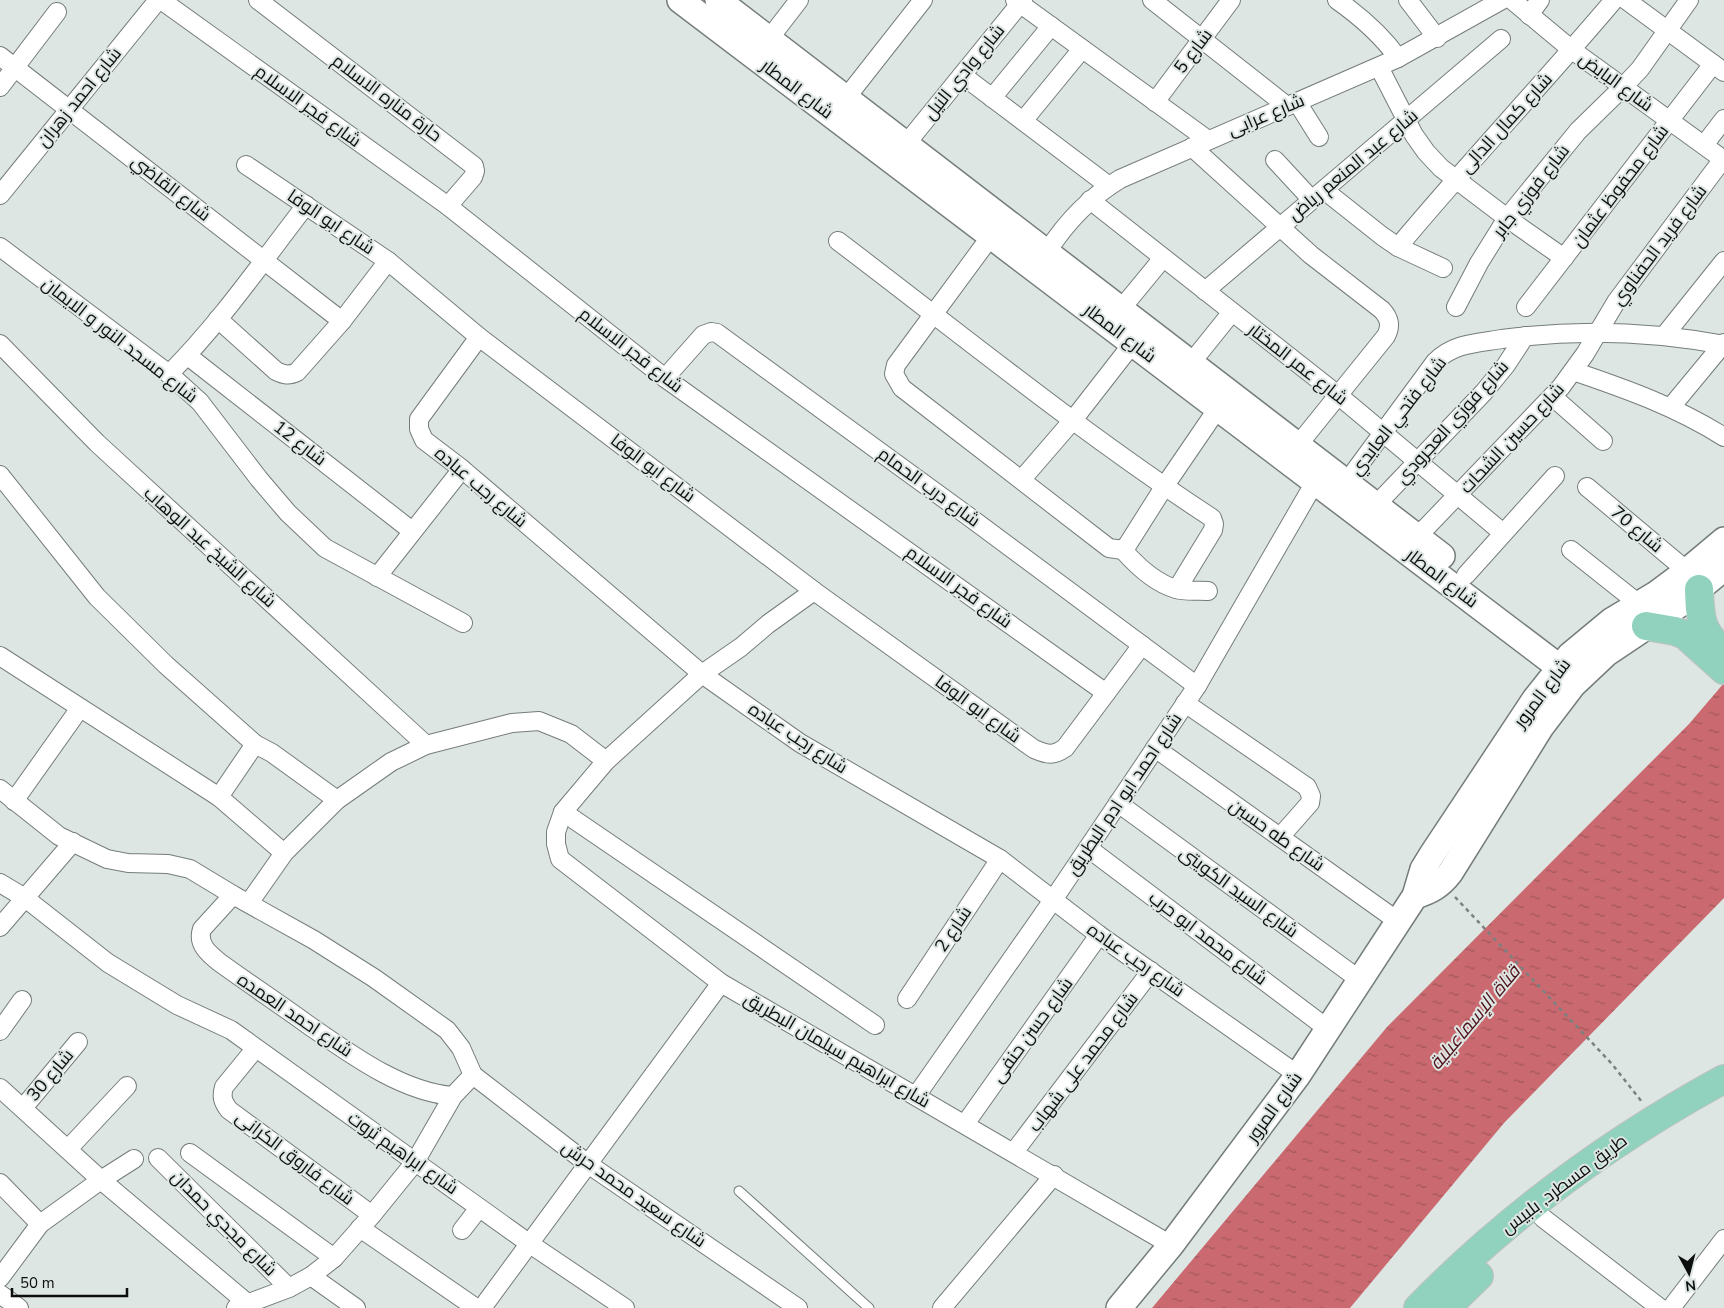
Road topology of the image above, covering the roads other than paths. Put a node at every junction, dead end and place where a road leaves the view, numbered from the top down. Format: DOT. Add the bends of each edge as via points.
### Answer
graph roads {
  1 [pos="160,0"];
  2 [pos="258,0"];
  3 [pos="680,0"];
  4 [pos="718,0"];
  5 [pos="799,0"];
  6 [pos="923,0"];
  7 [pos="1152,0"];
  8 [pos="1231,0"];
  9 [pos="1337,0"];
  10 [pos="1408,0"];
  11 [pos="1502,0"];
  12 [pos="1512,0"];
  13 [pos="1540,0"];
  14 [pos="1614,0"];
  15 [pos="1626,0"];
  16 [pos="1690,0"];
  17 [pos="1019,1"];
  18 [pos="57,12"];
  19 [pos="1529,15"];
  20 [pos="1051,26"];
  21 [pos="1668,31"];
  22 [pos="1436,38"];
  23 [pos="769,39"];
  24 [pos="1202,39"];
  25 [pos="1501,39"];
  26 [pos="1082,49"];
  27 [pos="1572,50"];
  28 [pos="0,56"];
  29 [pos="1398,58"];
  30 [pos="1380,66"];
  31 [pos="14,68"];
  32 [pos="1718,68"];
  33 [pos="962,75"];
  34 [pos="0,87"];
  35 [pos="1623,87"];
  36 [pos="846,98"];
  37 [pos="992,98"];
  38 [pos="1155,102"];
  39 [pos="1292,104"];
  40 [pos="69,109"];
  41 [pos="1724,119"];
  42 [pos="1406,120"];
  43 [pos="1670,120"];
  44 [pos="1023,121"];
  45 [pos="1319,137"];
  46 [pos="906,144"];
  47 [pos="1200,144"];
  48 [pos="1704,145"];
  49 [pos="1275,160"];
  50 [pos="1724,160"];
  51 [pos="246,165"];
  52 [pos="1455,179"];
  53 [pos="1109,186"];
  54 [pos="0,195"];
  55 [pos="1318,195"];
  56 [pos="1090,200"];
  57 [pos="306,205"];
  58 [pos="448,206"];
  59 [pos="1507,218"];
  60 [pos="1280,227"];
  61 [pos="991,236"];
  62 [pos="838,242"];
  63 [pos="1398,246"];
  64 [pos="0,247"];
  65 [pos="1047,252"];
  66 [pos="1163,258"];
  67 [pos="1564,258"];
  68 [pos="264,259"];
  69 [pos="388,261"];
  70 [pos="1724,261"];
  71 [pos="1442,268"];
  72 [pos="1071,284"];
  73 [pos="1205,291"];
  74 [pos="1456,307"];
  75 [pos="1526,308"];
  76 [pos="1121,309"];
  77 [pos="1232,312"];
  78 [pos="934,314"];
  79 [pos="218,319"];
  80 [pos="342,321"];
  81 [pos="1598,332"];
  82 [pos="1525,336"];
  83 [pos="1664,336"];
  84 [pos="480,337"];
  85 [pos="1133,343"];
  86 [pos="0,344"];
  87 [pos="1724,344"];
  88 [pos="188,356"];
  89 [pos="1191,362"];
  90 [pos="1573,371"];
  91 [pos="169,374"];
  92 [pos="666,378"];
  93 [pos="1338,395"];
  94 [pos="1553,397"];
  95 [pos="1671,407"];
  96 [pos="1218,408"];
  97 [pos="1073,420"];
  98 [pos="1383,433"];
  99 [pos="1724,437"];
  100 [pos="1603,441"];
  101 [pos="1298,445"];
  102 [pos="1418,462"];
  103 [pos="462,469"];
  104 [pos="0,475"];
  105 [pos="1555,476"];
  106 [pos="1022,479"];
  107 [pos="1315,482"];
  108 [pos="1346,482"];
  109 [pos="1164,487"];
  110 [pos="1587,487"];
  111 [pos="1458,495"];
  112 [pos="1376,505"];
  113 [pos="412,531"];
  114 [pos="1503,534"];
  115 [pos="1417,537"];
  116 [pos="1724,540"];
  117 [pos="1123,550"];
  118 [pos="1571,550"];
  119 [pos="1724,568"];
  120 [pos="1466,575"];
  121 [pos="377,577"];
  122 [pos="1693,580"];
  123 [pos="1177,590"];
  124 [pos="814,591"];
  125 [pos="1208,591"];
  126 [pos="1643,615"];
  127 [pos="463,623"];
  128 [pos="1142,645"];
  129 [pos="1724,653"];
  130 [pos="0,656"];
  131 [pos="1565,661"];
  132 [pos="1724,670"];
  133 [pos="702,674"];
  134 [pos="1197,686"];
  135 [pos="1106,693"];
  136 [pos="1185,703"];
  137 [pos="80,708"];
  138 [pos="255,744"];
  139 [pos="426,745"];
  140 [pos="1155,748"];
  141 [pos="606,761"];
  142 [pos="0,789"];
  143 [pos="218,797"];
  144 [pos="337,800"];
  145 [pos="14,801"];
  146 [pos="1118,803"];
  147 [pos="563,812"];
  148 [pos="1280,837"];
  149 [pos="73,842"];
  150 [pos="1088,848"];
  151 [pos="284,853"];
  152 [pos="1000,859"];
  153 [pos="0,883"];
  154 [pos="233,895"];
  155 [pos="1415,896"];
  156 [pos="25,898"];
  157 [pos="1053,900"];
  158 [pos="248,903"];
  159 [pos="1399,922"];
  160 [pos="0,927"];
  161 [pos="1099,935"];
  162 [pos="1151,972"];
  163 [pos="1360,980"];
  164 [pos="721,983"];
  165 [pos="907,999"];
  166 [pos="22,1000"];
  167 [pos="875,1025"];
  168 [pos="1328,1029"];
  169 [pos="0,1031"];
  170 [pos="78,1042"];
  171 [pos="255,1048"];
  172 [pos="473,1075"];
  173 [pos="1298,1075"];
  174 [pos="1724,1079"];
  175 [pos="127,1086"];
  176 [pos="1,1090"];
  177 [pos="453,1096"];
  178 [pos="916,1096"];
  179 [pos="1724,1098"];
  180 [pos="23,1108"];
  181 [pos="965,1124"];
  182 [pos="68,1149"];
  183 [pos="1014,1152"];
  184 [pos="190,1153"];
  185 [pos="158,1158"];
  186 [pos="134,1159"];
  187 [pos="415,1162"];
  188 [pos="588,1164"];
  189 [pos="1054,1176"];
  190 [pos="101,1180"];
  191 [pos="0,1183"];
  192 [pos="739,1191"];
  193 [pos="479,1208"];
  194 [pos="1543,1218"];
  195 [pos="366,1222"];
  196 [pos="40,1224"];
  197 [pos="462,1230"];
  198 [pos="1724,1240"];
  199 [pos="530,1244"];
  200 [pos="1171,1245"];
  201 [pos="334,1258"];
  202 [pos="311,1276"];
  203 [pos="0,1278"];
  204 [pos="289,1288"];
  205 [pos="0,1294"];
  206 [pos="612,1305"];
  207 [pos="245,1306"];
  208 [pos="20,1308"];
  209 [pos="356,1308"];
  210 [pos="476,1308"];
  211 [pos="482,1308"];
  212 [pos="798,1308"];
  213 [pos="869,1308"];
  214 [pos="942,1308"];
  215 [pos="1119,1308"];
  216 [pos="1418,1308"];
  217 [pos="1446,1308"];
  218 [pos="1660,1308"];
  219 [pos="1671,1308"];
  1 -- 40 [label="street, شارع احمد زهران"];
  1 -- 58 [label="street, شارع فجر الاسلام"];
  2 -- 58 [label="street, حارة مناره الاسلام" via="474,166 473,177"];
  3 -- 61 [label="street, شارع المطار"];
  4 -- 23 [label="street, شارع المطار"];
  5 -- 23 [label="street"];
  6 -- 36 [label="street"];
  7 -- 24 [label="street"];
  8 -- 24 [label="street, شارع 5"];
  9 -- 29 [label="street" via="1379,33"];
  10 -- 22 [label="street"];
  11 -- 22 [label="street, شارع عرابى"];
  12 -- 19 [label="street, شارع البايض"];
  13 -- 19 [label="street"];
  14 -- 27 [label="street, شارع كمال الدالى"];
  15 -- 21 [label="street"];
  16 -- 21 [label="street, شارع فوزي جابر"];
  17 -- 20 [label="street"];
  17 -- 33 [label="street, شارع وادي النيل"];
  18 -- 31 [label="street"];
  19 -- 27 [label="street, شارع البايض"];
  20 -- 26 [label="street"];
  20 -- 37 [label="street"];
  21 -- 32 [label="street"];
  21 -- 35 [label="street, شارع فوزي جابر"];
  22 -- 29 [label="street, شارع عرابى"];
  23 -- 36 [label="street, شارع المطار"];
  24 -- 38 [label="street, شارع 5"];
  24 -- 39 [label="street"];
  25 -- 42 [label="street, شارع عبد المنعم رياض"];
  26 -- 38 [label="street"];
  26 -- 44 [label="street"];
  27 -- 35 [label="street, شارع البايض"];
  27 -- 52 [label="street, شارع كمال الدالى"];
  28 -- 31 [label="street, شارع القاضي"];
  29 -- 30 [label="street, شارع عرابى"];
  30 -- 39 [label="street, شارع عرابى"];
  30 -- 42 [label="street"];
  31 -- 34 [label="street"];
  31 -- 40 [label="street, شارع القاضي"];
  32 -- 43 [label="street, شارع محفوظ عثمان"];
  33 -- 37 [label="street"];
  33 -- 46 [label="street, شارع وادي النيل"];
  35 -- 43 [label="street, شارع البايض"];
  35 -- 59 [label="street, شارع فوزي جابر" via="1568,142"];
  36 -- 46 [label="street, شارع المطار"];
  37 -- 44 [label="street"];
  38 -- 47 [label="street"];
  39 -- 45 [label="street"];
  39 -- 47 [label="street, شارع عرابى"];
  40 -- 54 [label="street, شارع احمد زهران"];
  40 -- 68 [label="street, شارع القاضي"];
  41 -- 48 [label="street"];
  42 -- 52 [label="street" via="1426,152"];
  42 -- 55 [label="street, شارع عبد المنعم رياض"];
  43 -- 48 [label="street, شارع البايض"];
  43 -- 67 [label="street, شارع محفوظ عثمان"];
  44 -- 53 [label="street"];
  46 -- 65 [label="street, شارع المطار"];
  47 -- 53 [label="street, شارع عرابى"];
  47 -- 60 [label="street"];
  48 -- 50 [label="street, شارع البايض"];
  49 -- 55 [label="street"];
  50 -- 81 [label="street, شارع فريد الحفناوي" via="1616,302"];
  51 -- 57 [label="street, شارع ابو الوفا"];
  52 -- 59 [label="street"];
  52 -- 63 [label="street, شارع كمال الدالى"];
  53 -- 56 [label="street, شارع عرابى"];
  55 -- 60 [label="street, شارع عبد المنعم رياض"];
  55 -- 63 [label="street"];
  56 -- 65 [label="street, شارع عرابى" via="1069,221"];
  56 -- 66 [label="street, شارع عمر المختار"];
  57 -- 68 [label="street"];
  57 -- 69 [label="street, شارع ابو الوفا"];
  58 -- 92 [label="street, شارع فجر الاسلام"];
  59 -- 67 [label="street"];
  59 -- 74 [label="street, شارع فوزي جابر"];
  60 -- 73 [label="street, شارع عبد المنعم رياض"];
  60 -- 93 [label="street" via="1382,310 1390,322 1386,336"];
  61 -- 72 [label="street, شارع المطار"];
  61 -- 78 [label="street"];
  62 -- 78 [label="street"];
  63 -- 71 [label="street"];
  64 -- 91 [label="street, شارع مسجد النور و الايمان"];
  65 -- 72 [label="street, شارع المطار"];
  66 -- 73 [label="street, شارع عمر المختار"];
  66 -- 76 [label="street"];
  67 -- 75 [label="street, شارع محفوظ عثمان"];
  68 -- 79 [label="street"];
  68 -- 80 [label="street, شارع القاضي"];
  69 -- 80 [label="street"];
  69 -- 84 [label="street, شارع ابو الوفا"];
  70 -- 83 [label="street"];
  72 -- 76 [label="street, شارع المطار"];
  72 -- 85 [label="street, شارع المطار"];
  73 -- 77 [label="street, شارع عمر المختار"];
  76 -- 89 [label="street, شارع المطار"];
  77 -- 89 [label="street"];
  77 -- 93 [label="street, شارع عمر المختار"];
  78 -- 97 [label="street"];
  78 -- 106 [label="street" via="896,365 894,374 897,381"];
  79 -- 80 [label="street" via="276,371 290,375 297,372"];
  79 -- 88 [label="street"];
  81 -- 82 [label="street"];
  81 -- 83 [label="street"];
  81 -- 90 [label="street, شارع حسين الشحات"];
  82 -- 98 [label="street, شارع فتحي العايدي" via="1462,345 1450,350 1435,362"];
  82 -- 102 [label="street, شارع فوزي العجرودي" via="1496,379"];
  83 -- 87 [label="street"];
  84 -- 103 [label="street, شارع رجب عباده" via="419,418 418,428 424,440"];
  84 -- 124 [label="street, شارع ابو الوفا"];
  85 -- 96 [label="street, شارع المطار"];
  85 -- 97 [label="street"];
  86 -- 139 [label="street, شارع الشيخ عبد الوهاب" via="97,443"];
  87 -- 95 [label="street"];
  88 -- 91 [label="street"];
  88 -- 113 [label="street, شارع 12"];
  89 -- 101 [label="street, شارع المطار"];
  90 -- 94 [label="street, شارع حسين الشحات"];
  90 -- 95 [label="street"];
  91 -- 121 [label="street, شارع مسجد النور و الايمان" via="200,402 288,512 325,548"];
  92 -- 128 [label="street, شارع درب الحمام" via="704,336 711,332 717,334"];
  92 -- 135 [label="street, شارع فجر الاسلام"];
  93 -- 98 [label="street, شارع عمر المختار"];
  93 -- 101 [label="street"];
  94 -- 100 [label="street"];
  94 -- 111 [label="street, شارع حسين الشحات"];
  95 -- 99 [label="street"];
  96 -- 107 [label="street, شارع المطار"];
  96 -- 109 [label="street"];
  97 -- 106 [label="street"];
  97 -- 109 [label="street"];
  98 -- 102 [label="street, شارع عمر المختار"];
  98 -- 108 [label="street, شارع فتحي العايدي"];
  101 -- 108 [label="street, شارع المطار"];
  102 -- 111 [label="street, شارع عمر المختار"];
  102 -- 112 [label="street, شارع فوزي العجرودي"];
  103 -- 113 [label="street"];
  103 -- 133 [label="street, شارع رجب عباده"];
  104 -- 138 [label="street" via="97,597 166,665"];
  105 -- 114 [label="street"];
  106 -- 117 [label="street" via="1109,548"];
  107 -- 131 [label="street, شارع المطار"];
  107 -- 134 [label="street, شارع احمد ابو ادم البطريق"];
  108 -- 112 [label="street, شارع المطار"];
  109 -- 117 [label="street"];
  109 -- 123 [label="street" via="1212,518 1214,524"];
  110 -- 122 [label="street, شارع 70"];
  111 -- 114 [label="street, شارع عمر المختار"];
  111 -- 115 [label="street, شارع حسين الشحات"];
  112 -- 115 [label="street, شارع المطار"];
  113 -- 121 [label="street"];
  114 -- 120 [label="street"];
  115 -- 120 [label="street, شارع المطار"];
  116 -- 122 [label="street, شارع المرور"];
  117 -- 123 [label="street" via="1152,577"];
  118 -- 126 [label="street"];
  119 -- 122 [label="street, شارع المرور"];
  120 -- 131 [label="street, شارع المطار"];
  121 -- 127 [label="street, شارع مسجد النور و الايمان"];
  122 -- 126 [label="street, شارع المرور"];
  122 -- 129 [label="main road" via="1702,622 1708,635"];
  123 -- 125 [label="street"];
  124 -- 133 [label="street"];
  124 -- 135 [label="street, شارع ابو الوفا" via="1034,750 1045,754 1057,754 1066,748"];
  126 -- 131 [label="street, شارع المرور" via="1605,626"];
  126 -- 132 [label="main road" via="1686,635"];
  126 -- 155 [label="street, شارع المرور" via="1573,685 1541,727 1442,884"];
  128 -- 134 [label="street, شارع درب الحمام"];
  128 -- 135 [label="street"];
  130 -- 137 [label="street"];
  131 -- 155 [label="street, شارع المرور" via="1535,698 1431,856 1423,869"];
  133 -- 141 [label="street"];
  133 -- 152 [label="street, شارع رجب عباده" via="800,743"];
  134 -- 136 [label="street, شارع احمد ابو ادم البطريق"];
  136 -- 140 [label="street, شارع احمد ابو ادم البطريق"];
  136 -- 148 [label="street" via="1307,788 1310,803"];
  137 -- 143 [label="street"];
  137 -- 145 [label="street"];
  138 -- 143 [label="street"];
  138 -- 144 [label="street"];
  139 -- 141 [label="street" via="512,723 539,721 571,734"];
  139 -- 144 [label="street" via="391,762"];
  140 -- 146 [label="street, شارع احمد ابو ادم البطريق"];
  140 -- 148 [label="street, شارع طه حسين"];
  141 -- 147 [label="street"];
  142 -- 145 [label="street"];
  143 -- 151 [label="street"];
  144 -- 151 [label="street"];
  145 -- 149 [label="street" via="59,836"];
  146 -- 150 [label="street, شارع احمد ابو ادم البطريق"];
  146 -- 163 [label="street, شارع السيد الكويتى"];
  147 -- 164 [label="street, شارع ابراهيم سيلمان البطريق" via="556,832 560,859"];
  147 -- 167 [label="street"];
  148 -- 159 [label="street, شارع طه حسين"];
  149 -- 154 [label="street" via="107,859 190,869"];
  149 -- 156 [label="street"];
  150 -- 157 [label="street, شارع احمد ابو ادم البطريق"];
  150 -- 168 [label="street, شارع محمد ابو حرب"];
  151 -- 158 [label="street"];
  152 -- 157 [label="street, شارع رجب عباده"];
  152 -- 165 [label="street, شارع 2"];
  153 -- 156 [label="street, شارع ابراهيم ثروت"];
  154 -- 158 [label="street"];
  154 -- 177 [label="street, شارع احمد العمده" via="199,936 213,957 372,1067 437,1095"];
  155 -- 159 [label="street, شارع المرور"];
  156 -- 160 [label="street"];
  156 -- 171 [label="street, شارع ابراهيم ثروت" via="108,963 177,1005 230,1030"];
  157 -- 161 [label="street, شارع رجب عباده"];
  157 -- 178 [label="street, شارع احمد ابو ادم البطريق"];
  158 -- 172 [label="street" via="374,978 447,1030 461,1048"];
  159 -- 163 [label="street, شارع المرور"];
  161 -- 162 [label="street, شارع رجب عباده"];
  161 -- 181 [label="street, شارع حسن حنفى"];
  162 -- 173 [label="street, شارع رجب عباده"];
  162 -- 183 [label="street, شارع محمد على شهاب"];
  163 -- 168 [label="street, شارع المرور"];
  164 -- 178 [label="street, شارع ابراهيم سيلمان البطريق"];
  164 -- 188 [label="street"];
  166 -- 169 [label="street"];
  168 -- 173 [label="street, شارع المرور"];
  170 -- 180 [label="street, شارع 30"];
  171 -- 187 [label="street, شارع ابراهيم ثروت"];
  171 -- 195 [label="street, شارع فاروق الكرانى" via="224,1087 223,1102"];
  172 -- 177 [label="street"];
  172 -- 188 [label="street, شارع سعيد محمد حرش"];
  173 -- 200 [label="street, شارع المرور"];
  174 -- 216 [label="main road, طريق مسطرد, بلبيس" via="1644,1125 1587,1164 1475,1253"];
  175 -- 182 [label="street"];
  176 -- 180 [label="street"];
  177 -- 187 [label="street"];
  178 -- 181 [label="street, شارع ابراهيم سيلمان البطريق"];
  179 -- 194 [label="main road, طريق مسطرد, بلبيس" via="1604,1171"];
  180 -- 182 [label="street"];
  181 -- 183 [label="street, شارع ابراهيم سيلمان البطريق"];
  182 -- 190 [label="street"];
  183 -- 189 [label="street, شارع ابراهيم سيلمان البطريق"];
  184 -- 201 [label="street"];
  185 -- 204 [label="street, شارع مجدي حمدان"];
  186 -- 190 [label="street"];
  187 -- 193 [label="street, شارع ابراهيم ثروت"];
  187 -- 195 [label="street"];
  188 -- 199 [label="street"];
  188 -- 212 [label="street, شارع سعيد محمد حرش"];
  189 -- 200 [label="street, شارع ابراهيم سيلمان البطريق"];
  189 -- 214 [label="street"];
  190 -- 196 [label="street"];
  190 -- 207 [label="street"];
  191 -- 196 [label="street"];
  192 -- 213 [label="lane"];
  193 -- 197 [label="street"];
  193 -- 199 [label="street, شارع ابراهيم ثروت"];
  194 -- 217 [label="main road, طريق مسطرد, بلبيس"];
  194 -- 218 [label="street"];
  195 -- 201 [label="street"];
  195 -- 210 [label="street"];
  196 -- 203 [label="street"];
  198 -- 219 [label="street"];
  199 -- 206 [label="street, شارع ابراهيم ثروت"];
  199 -- 211 [label="street"];
  200 -- 215 [label="street, شارع المرور"];
  201 -- 202 [label="street"];
  202 -- 204 [label="street"];
  202 -- 209 [label="street"];
  204 -- 207 [label="street"];
  205 -- 208 [label="street"];
}
